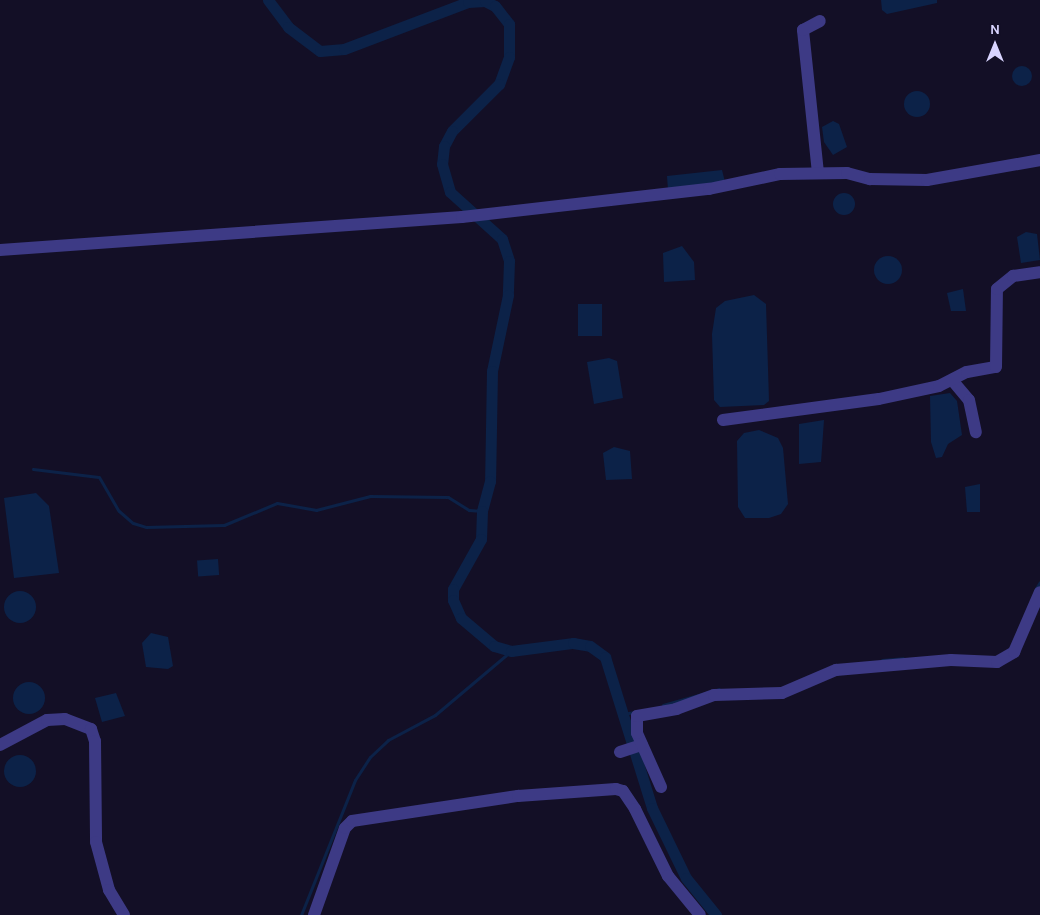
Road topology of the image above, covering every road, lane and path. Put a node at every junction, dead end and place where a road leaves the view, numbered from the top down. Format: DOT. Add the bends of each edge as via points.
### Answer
graph roads {
  1 [pos="820,22"];
  2 [pos="1040,160"];
  3 [pos="818,173"];
  4 [pos="0,250"];
  5 [pos="1040,272"];
  6 [pos="952,380"];
  7 [pos="723,420"];
  8 [pos="976,432"];
  9 [pos="1040,592"];
  10 [pos="0,745"];
  11 [pos="639,746"];
  12 [pos="620,752"];
  13 [pos="661,787"];
  14 [pos="124,915"];
  15 [pos="314,915"];
  16 [pos="700,915"];
  1 -- 3 [label="street" via="803,30"];
  2 -- 3 [label="street" via="926,180"];
  3 -- 4 [label="street" via="759,175 709,189 462,217"];
  5 -- 6 [label="street" via="1013,276 997,289 996,367 973,370"];
  6 -- 7 [label="street" via="879,399"];
  6 -- 8 [label="street" via="969,400"];
  9 -- 11 [label="street" via="1014,652 1002,661 892,663 836,670 782,693 714,695 676,709 637,716 635,724"];
  10 -- 14 [label="street" via="48,720 65,719 91,729 95,741 98,849 109,890"];
  11 -- 12 [label="street"];
  11 -- 13 [label="street"];
  15 -- 16 [label="street" via="345,828 352,821 518,796 616,789 623,792 635,809 668,876"];
}
